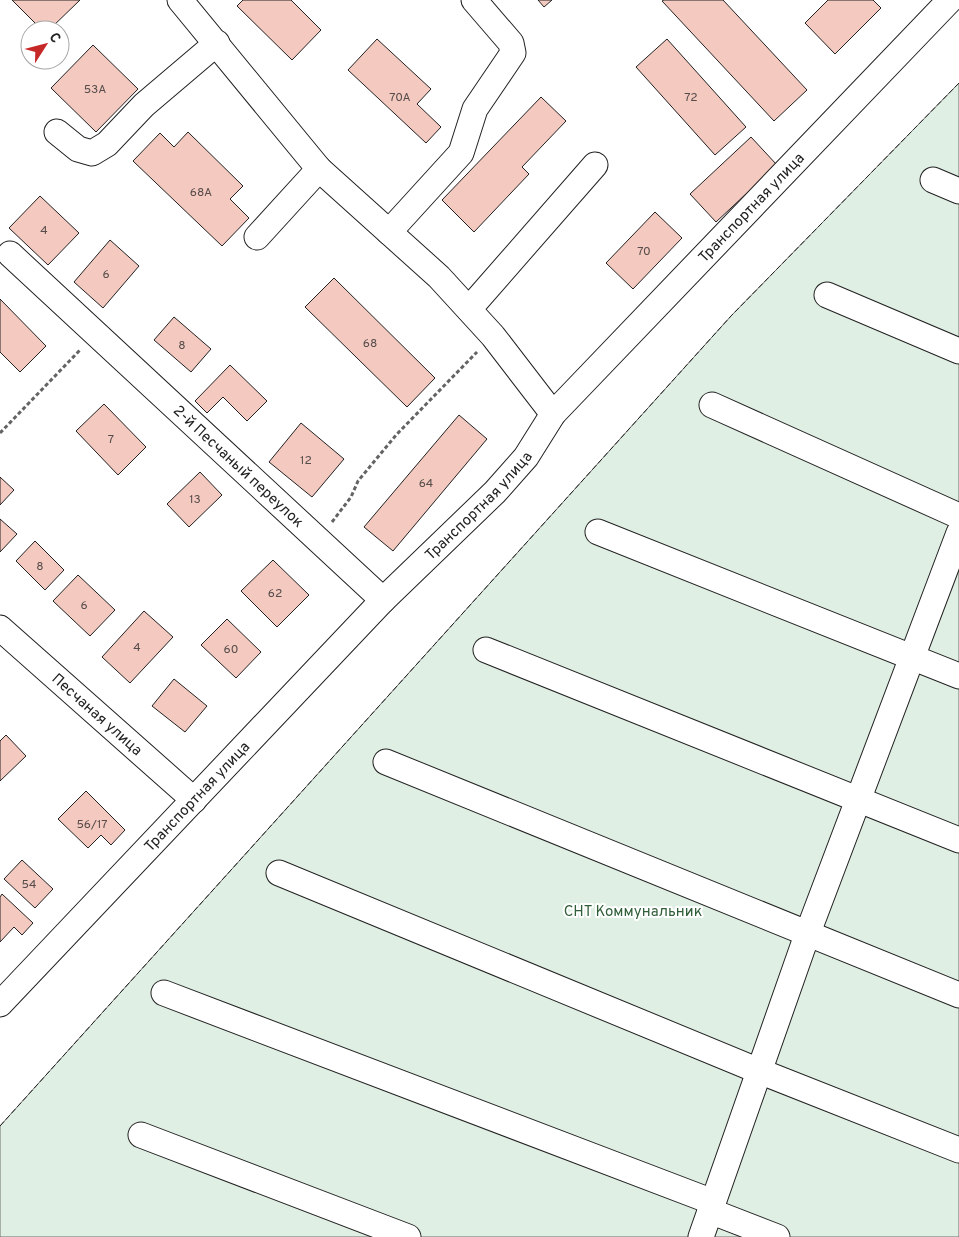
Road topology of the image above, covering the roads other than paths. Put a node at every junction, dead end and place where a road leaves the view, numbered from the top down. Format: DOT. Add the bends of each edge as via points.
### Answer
graph roads {
  1 [pos="180,0"];
  2 [pos="474,0"];
  3 [pos="950,0"];
  4 [pos="217,43"];
  5 [pos="57,132"];
  6 [pos="595,165"];
  7 [pos="319,169"];
  8 [pos="933,180"];
  9 [pos="959,191"];
  10 [pos="389,232"];
  11 [pos="256,237"];
  12 [pos="10,254"];
  13 [pos="827,295"];
  14 [pos="469,309"];
  15 [pos="959,351"];
  16 [pos="712,406"];
  17 [pos="553,414"];
  18 [pos="959,516"];
  19 [pos="598,532"];
  20 [pos="959,533"];
  21 [pos="383,600"];
  22 [pos="0,628"];
  23 [pos="486,650"];
  24 [pos="912,658"];
  25 [pos="959,676"];
  26 [pos="386,762"];
  27 [pos="194,800"];
  28 [pos="858,800"];
  29 [pos="959,840"];
  30 [pos="278,873"];
  31 [pos="807,935"];
  32 [pos="164,993"];
  33 [pos="959,995"];
  34 [pos="0,1004"];
  35 [pos="759,1071"];
  36 [pos="141,1135"];
  37 [pos="959,1150"];
  38 [pos="712,1206"];
  39 [pos="408,1237"];
  40 [pos="701,1237"];
  41 [pos="777,1237"];
  1 -- 4 [label="street"];
  2 -- 10 [label="street" via="511,43 513,53 475,109 461,152"];
  3 -- 17 [label="street, Транспортная улица"];
  4 -- 5 [label="street" via="144,105 107,144 92,153 78,149"];
  4 -- 7 [label="street" via="279,124"];
  6 -- 14 [label="street"];
  7 -- 10 [label="street"];
  7 -- 11 [label="street"];
  8 -- 9 [label="street"];
  10 -- 14 [label="street"];
  12 -- 21 [label="street, 2-й Песчаный переулок"];
  13 -- 15 [label="street"];
  14 -- 17 [label="street"];
  16 -- 18 [label="street"];
  17 -- 21 [label="street, Транспортная улица" via="526,457 495,492"];
  19 -- 24 [label="street"];
  20 -- 24 [label="street"];
  21 -- 27 [label="street, Транспортная улица"];
  22 -- 27 [label="street, Песчаная улица"];
  23 -- 28 [label="street"];
  24 -- 25 [label="street"];
  24 -- 28 [label="street"];
  26 -- 31 [label="street"];
  27 -- 34 [label="street, Транспортная улица"];
  28 -- 29 [label="street"];
  28 -- 31 [label="street"];
  30 -- 35 [label="street"];
  31 -- 33 [label="street"];
  31 -- 35 [label="street"];
  32 -- 38 [label="street"];
  35 -- 37 [label="street"];
  35 -- 38 [label="street"];
  36 -- 39 [label="street"];
  38 -- 40 [label="street"];
  38 -- 41 [label="street"];
}
